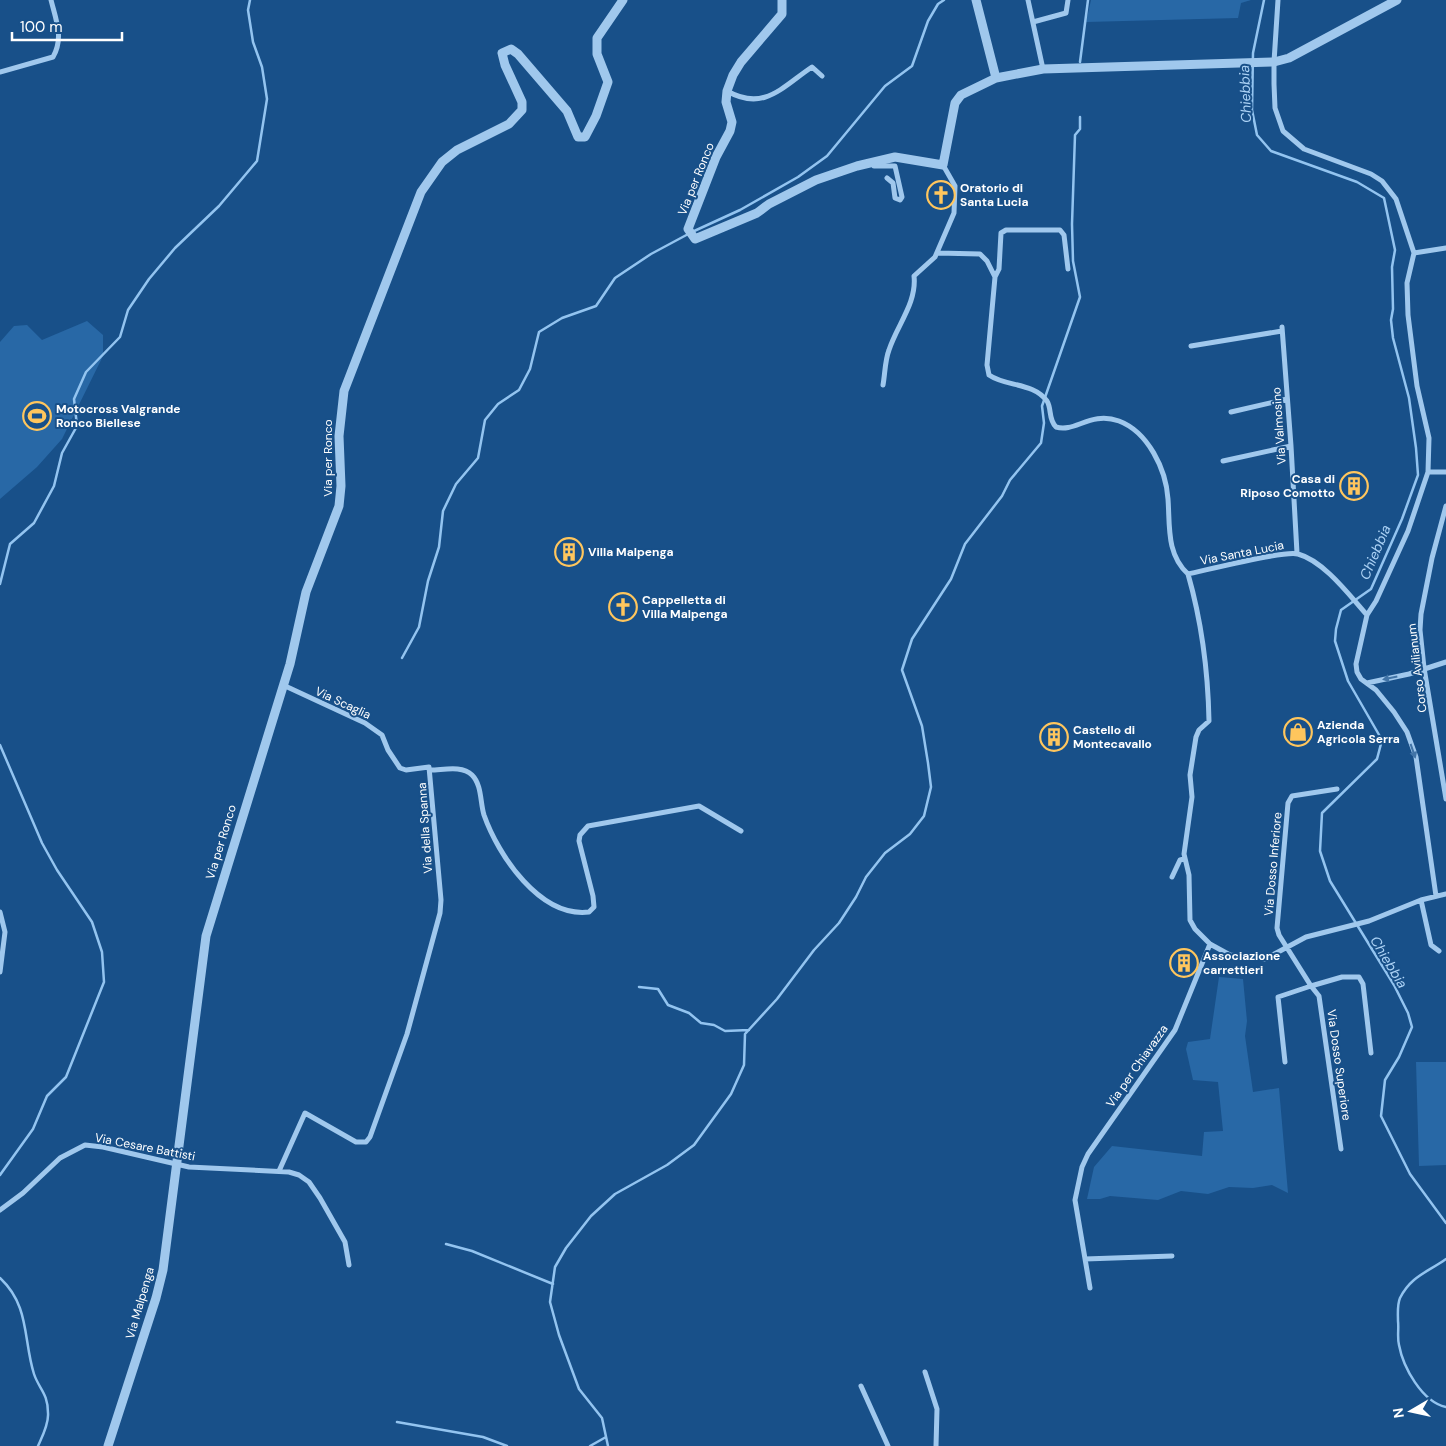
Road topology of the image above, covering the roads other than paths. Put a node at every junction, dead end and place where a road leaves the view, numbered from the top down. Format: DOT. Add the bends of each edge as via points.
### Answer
graph roads {
  1 [pos="51,0"];
  2 [pos="623,0"];
  3 [pos="782,0"];
  4 [pos="976,0"];
  5 [pos="1028,0"];
  6 [pos="1068,0"];
  7 [pos="1278,0"];
  8 [pos="1397,0"];
  9 [pos="1033,22"];
  10 [pos="1274,62"];
  11 [pos="1043,68"];
  12 [pos="0,72"];
  13 [pos="822,76"];
  14 [pos="996,78"];
  15 [pos="727,92"];
  16 [pos="943,165"];
  17 [pos="857,166"];
  18 [pos="887,178"];
  19 [pos="1446,248"];
  20 [pos="938,253"];
  21 [pos="1414,254"];
  22 [pos="1068,269"];
  23 [pos="995,277"];
  24 [pos="1191,346"];
  25 [pos="883,385"];
  26 [pos="1288,399"];
  27 [pos="1231,412"];
  28 [pos="1292,446"];
  29 [pos="1223,461"];
  30 [pos="1428,472"];
  31 [pos="1446,472"];
  32 [pos="1446,506"];
  33 [pos="1297,553"];
  34 [pos="1188,574"];
  35 [pos="1367,615"];
  36 [pos="1446,662"];
  37 [pos="1424,668"];
  38 [pos="1367,683"];
  39 [pos="283,686"];
  40 [pos="431,770"];
  41 [pos="1337,789"];
  42 [pos="1446,799"];
  43 [pos="741,831"];
  44 [pos="1184,859"];
  45 [pos="1172,877"];
  46 [pos="1446,894"];
  47 [pos="1436,896"];
  48 [pos="1421,900"];
  49 [pos="0,912"];
  50 [pos="1210,944"];
  51 [pos="1288,948"];
  52 [pos="1439,952"];
  53 [pos="0,972"];
  54 [pos="1311,986"];
  55 [pos="1371,1053"];
  56 [pos="1285,1062"];
  57 [pos="1341,1150"];
  58 [pos="176,1163"];
  59 [pos="280,1171"];
  60 [pos="0,1210"];
  61 [pos="1172,1256"];
  62 [pos="1085,1259"];
  63 [pos="349,1265"];
  64 [pos="1090,1288"];
  65 [pos="925,1372"];
  66 [pos="861,1386"];
  67 [pos="108,1446"];
  68 [pos="888,1446"];
  69 [pos="936,1446"];
  1 -- 12 [label="street" via="60,33 53,57"];
  2 -- 39 [label="street, Via per Ronco" via="597,38 597,54 608,82 587,135 578,137 567,112 551,92 518,54 511,49 505,50 503,59 522,102 522,110 509,124 457,150 442,162 414,205 344,391 339,436 340,506 306,592"];
  3 -- 15 [label="street" via="782,14 742,62"];
  4 -- 14 [label="street"];
  5 -- 9 [label="street"];
  6 -- 9 [label="street" via="1066,14"];
  7 -- 10 [label="street"];
  8 -- 10 [label="street" via="1289,58"];
  9 -- 11 [label="street"];
  10 -- 11 [label="street"];
  10 -- 21 [label="street" via="1275,108 1283,132 1304,149 1382,181 1396,199"];
  11 -- 14 [label="street"];
  13 -- 15 [label="street" via="812,67 763,99 748,99"];
  14 -- 16 [label="street" via="961,95 955,103"];
  15 -- 17 [label="street, Via per Ronco" via="726,102 732,122 716,157 690,233 698,238 757,213 816,180"];
  16 -- 17 [label="street, Via per Ronco" via="895,157"];
  16 -- 20 [label="street" via="954,182 955,199 949,228"];
  17 -- 18 [label="street" via="860,169 877,165 895,166 900,200 895,198 892,183"];
  19 -- 21 [label="street"];
  20 -- 23 [label="street" via="980,254"];
  20 -- 25 [label="street" via="914,276 915,287 888,351"];
  21 -- 30 [label="street" via="1407,283 1408,315 1417,386 1429,438"];
  22 -- 23 [label="street" via="1064,235 1060,230 1006,230 1001,233 999,269"];
  23 -- 34 [label="street, Via Santa Lucia" via="988,372 992,377 1023,386 1040,396 1046,401 1056,427 1106,418 1129,425 1149,444 1168,496 1169,534 1174,557"];
  24 -- 26 [label="street, Via Valmosino" via="1282,329"];
  26 -- 27 [label="street"];
  26 -- 28 [label="street, Via Valmosino"];
  28 -- 29 [label="street"];
  28 -- 33 [label="street, Via Valmosino"];
  30 -- 31 [label="street"];
  30 -- 35 [label="street" via="1408,531"];
  32 -- 37 [label="street, Corso Avilianum" via="1421,614"];
  33 -- 34 [label="street, Via Santa Lucia"];
  33 -- 35 [label="street, Via Santa Lucia" via="1320,566"];
  34 -- 44 [label="street" via="1206,652 1209,721 1198,730 1196,737"];
  35 -- 38 [label="street" via="1356,664 1357,672"];
  36 -- 37 [label="street"];
  37 -- 38 [label="street, one-way"];
  37 -- 42 [label="street, Corso Avilianum"];
  38 -- 47 [label="street, one-way" via="1394,712 1416,757"];
  39 -- 40 [label="street, Via Scaglia" via="365,723 382,735 400,768 406,770 423,766"];
  39 -- 58 [label="street, Via per Ronco" via="206,936"];
  40 -- 43 [label="street, Via della Spanna" via="461,769 471,774 488,827 519,876 540,896 582,913 594,907 579,840 588,826 699,806"];
  40 -- 59 [label="street, Via della Spanna" via="440,913 407,1034 384,1100 370,1137 362,1144 306,1113"];
  41 -- 51 [label="street, Via Dosso Inferiore" via="1292,796 1288,803 1277,928"];
  44 -- 45 [label="street" via="1180,860"];
  44 -- 50 [label="street" via="1190,920"];
  46 -- 47 [label="street"];
  47 -- 48 [label="street"];
  48 -- 51 [label="street" via="1369,921 1306,937"];
  48 -- 52 [label="street" via="1431,945"];
  49 -- 53 [label="street" via="5,932"];
  50 -- 51 [label="street" via="1230,955 1254,959 1264,959"];
  50 -- 62 [label="street, Via per Chiavazza" via="1176,1030 1082,1167 1075,1200"];
  51 -- 54 [label="street, Via Dosso Superiore"];
  54 -- 55 [label="street" via="1342,977 1360,977"];
  54 -- 56 [label="street" via="1278,997"];
  54 -- 57 [label="street, Via Dosso Superiore" via="1319,996"];
  58 -- 59 [label="street, Via Cesare Battisti" via="189,1167"];
  58 -- 60 [label="street, Via Cesare Battisti" via="85,1145 60,1158"];
  58 -- 67 [label="street, Via Malpenga" via="167,1245 156,1298"];
  59 -- 63 [label="street, Via Cesare Battisti" via="299,1175 308,1182 346,1242"];
  61 -- 62 [label="street"];
  62 -- 64 [label="street, Via per Chiavazza"];
  65 -- 69 [label="street" via="937,1409"];
  66 -- 68 [label="street"];
}
